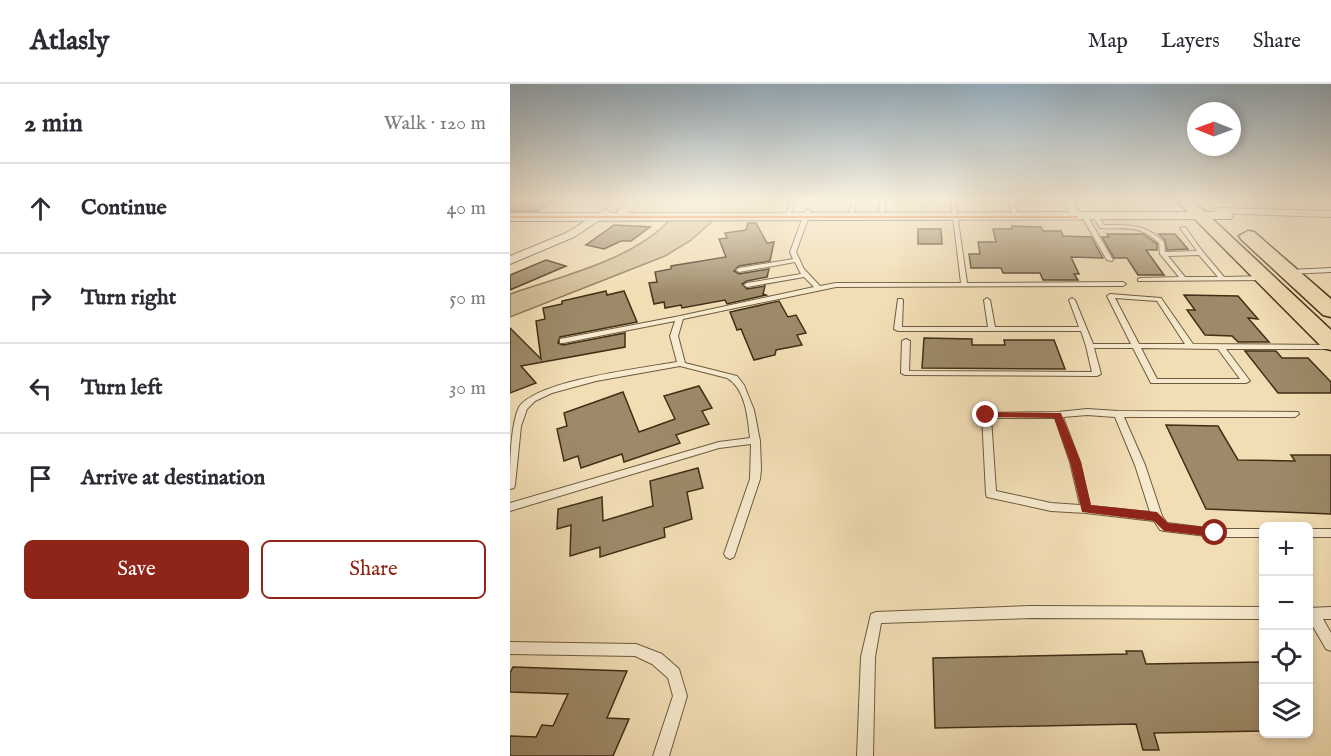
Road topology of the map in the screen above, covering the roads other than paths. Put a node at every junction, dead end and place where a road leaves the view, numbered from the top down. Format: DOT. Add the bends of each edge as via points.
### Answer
graph roads {
  1 [pos="576,231"];
  2 [pos="801,231"];
  3 [pos="957,231"];
  4 [pos="1092,231"];
  5 [pos="1151,231"];
  6 [pos="1185,231"];
  7 [pos="1228,231"];
  8 [pos="1201,253"];
  9 [pos="1163,254"];
  10 [pos="510,260"];
  11 [pos="797,260"];
  12 [pos="1110,260"];
  13 [pos="739,270"];
  14 [pos="1331,270"];
  15 [pos="806,275"];
  16 [pos="1183,279"];
  17 [pos="1223,279"];
  18 [pos="1276,279"];
  19 [pos="1140,280"];
  20 [pos="1123,284"];
  21 [pos="747,285"];
  22 [pos="964,285"];
  23 [pos="818,288"];
  24 [pos="900,300"];
  25 [pos="987,300"];
  26 [pos="1072,300"];
  27 [pos="1331,310"];
  28 [pos="680,318"];
  29 [pos="992,329"];
  30 [pos="1083,329"];
  31 [pos="1331,331"];
  32 [pos="563,341"];
  33 [pos="906,341"];
  34 [pos="1331,345"];
  35 [pos="1090,346"];
  36 [pos="1137,346"];
  37 [pos="1190,346"];
  38 [pos="1220,346"];
  39 [pos="681,364"];
  40 [pos="1118,414"];
  41 [pos="1294,414"];
  42 [pos="1058,416"];
  43 [pos="754,441"];
  44 [pos="510,485"];
  45 [pos="510,507"];
  46 [pos="1086,509"];
  47 [pos="1157,517"];
  48 [pos="1259,533"];
  49 [pos="1313,533"];
  50 [pos="1331,533"];
  51 [pos="730,554"];
  52 [pos="1259,612"];
  53 [pos="1313,613"];
  54 [pos="1331,613"];
  55 [pos="1313,616"];
  56 [pos="1331,645"];
  57 [pos="510,648"];
  58 [pos="661,756"];
  59 [pos="865,756"];
  1 -- 10 [label="street"];
  2 -- 11 [label="lane" via="793,252"];
  3 -- 22 [label="lane"];
  4 -- 12 [label="lane"];
  5 -- 9 [label="lane" via="1162,243"];
  6 -- 8 [label="lane"];
  7 -- 18 [label="main road"];
  8 -- 9 [label="lane"];
  8 -- 17 [label="lane"];
  9 -- 16 [label="lane"];
  11 -- 13 [label="lane"];
  11 -- 15 [label="lane"];
  14 -- 18 [label="lane"];
  15 -- 21 [label="lane"];
  15 -- 23 [label="lane"];
  16 -- 17 [label="lane"];
  16 -- 19 [label="lane"];
  17 -- 18 [label="lane"];
  18 -- 27 [label="main road"];
  18 -- 31 [label="main road"];
  18 -- 34 [label="main road"];
  20 -- 22 [label="lane"];
  22 -- 23 [label="lane"];
  23 -- 28 [label="lane"];
  24 -- 29 [label="lane" via="898,329"];
  25 -- 29 [label="lane"];
  26 -- 30 [label="lane"];
  28 -- 32 [label="lane"];
  28 -- 39 [label="lane" via="674,336"];
  29 -- 30 [label="lane"];
  30 -- 35 [label="lane"];
  33 -- 35 [label="lane" via="905,373 1097,374"];
  34 -- 38 [label="lane"];
  35 -- 36 [label="lane"];
  36 -- 37 [label="lane"];
  36 -- 37 [label="lane" via="1110,296 1158,299"];
  36 -- 38 [label="lane" via="1154,381 1246,381"];
  37 -- 38 [label="lane"];
  39 -- 43 [label="lane" via="732,376 744,387"];
  39 -- 44 [label="lane" via="544,392 524,405 516,431"];
  40 -- 41 [label="lane"];
  40 -- 42 [label="lane" via="1087,412"];
  40 -- 47 [label="lane"];
  42 -- 46 [label="lane" via="1075,462"];
  42 -- 46 [label="lane" via="986,415 991,494 1051,507"];
  43 -- 45 [label="lane" via="719,445"];
  43 -- 51 [label="lane" via="756,477"];
  46 -- 47 [label="lane"];
  47 -- 48 [label="lane" via="1164,527"];
  49 -- 50 [label="lane"];
  52 -- 59 [label="lane" via="1032,612 876,618 868,657"];
  53 -- 54 [label="lane"];
  55 -- 56 [label="lane"];
  57 -- 58 [label="lane" via="636,650 657,658 674,674 680,696"];
}
